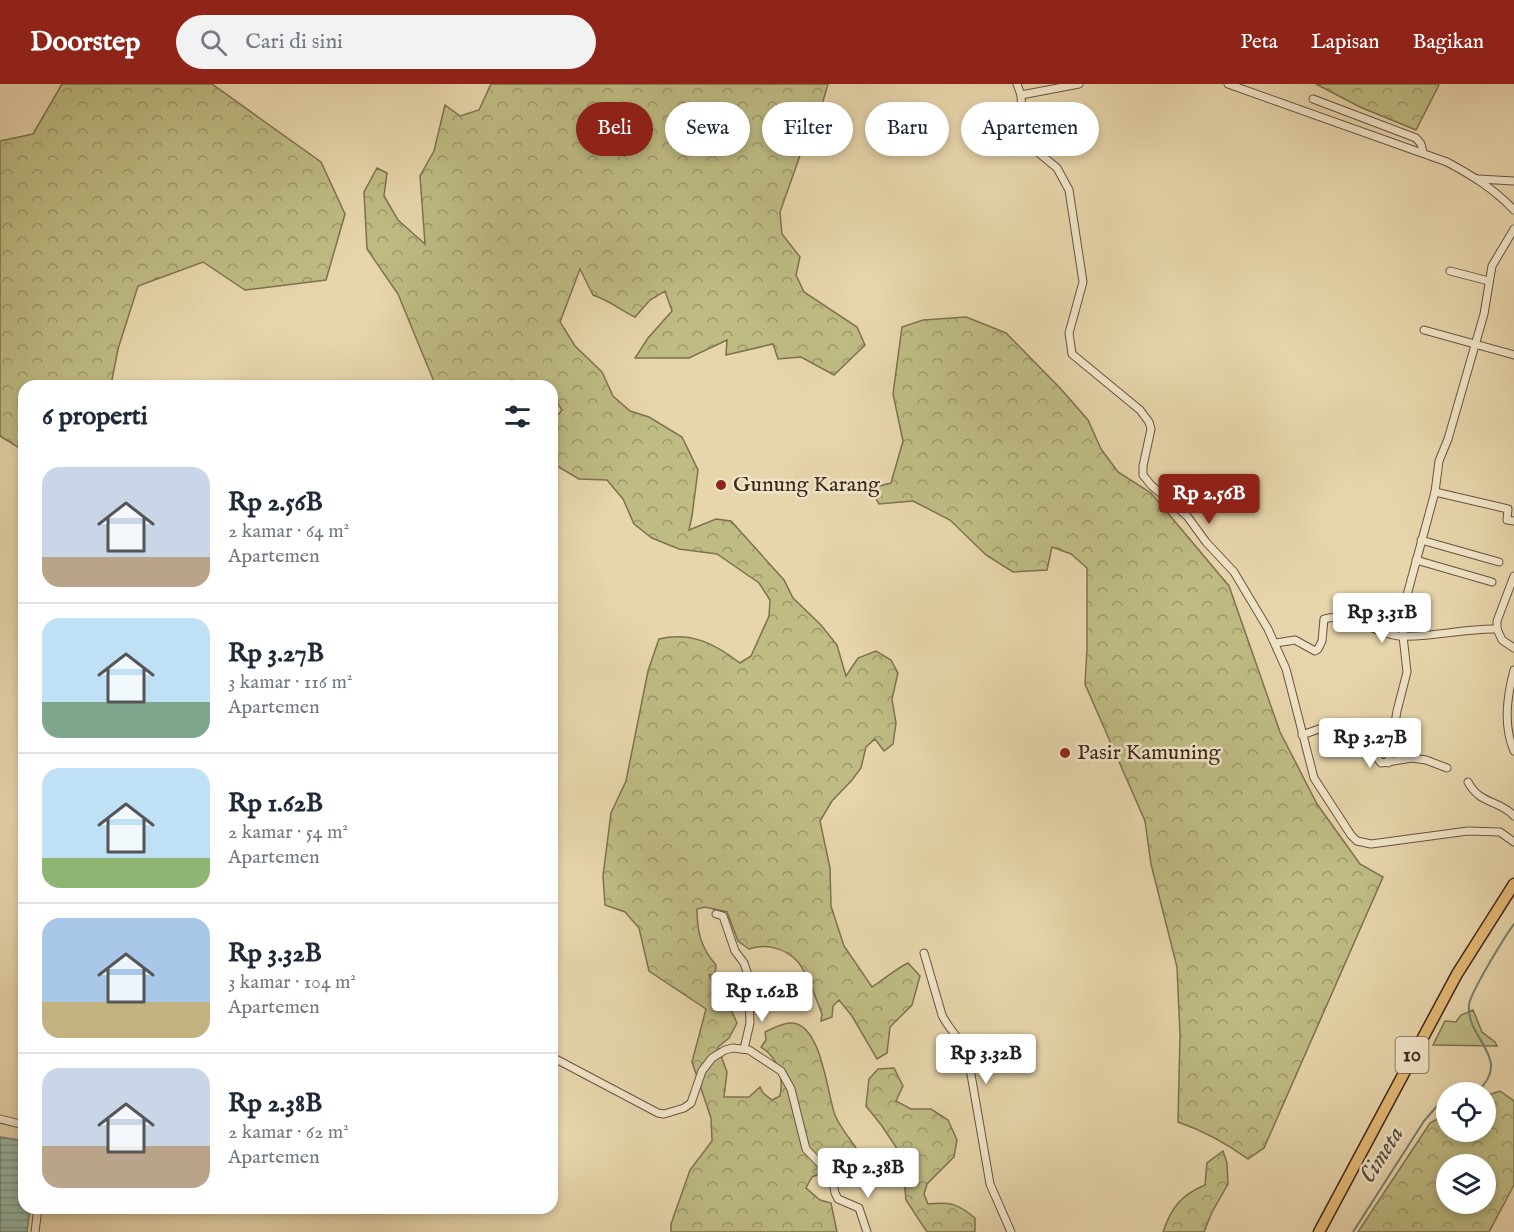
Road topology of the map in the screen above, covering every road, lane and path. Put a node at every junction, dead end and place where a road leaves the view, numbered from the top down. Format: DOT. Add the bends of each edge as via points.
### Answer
graph roads {
  1 [pos="1017,84"];
  2 [pos="1079,84"];
  3 [pos="1228,84"];
  4 [pos="1248,87"];
  5 [pos="1021,95"];
  6 [pos="1313,99"];
  7 [pos="1423,152"];
  8 [pos="1478,179"];
  9 [pos="1514,181"];
  10 [pos="1514,210"];
  11 [pos="1514,229"];
  12 [pos="1450,270"];
  13 [pos="1489,281"];
  14 [pos="1424,330"];
  15 [pos="1474,345"];
  16 [pos="1514,355"];
  17 [pos="1435,492"];
  18 [pos="1514,521"];
  19 [pos="1421,540"];
  20 [pos="1416,560"];
  21 [pos="1499,562"];
  22 [pos="1514,576"];
  23 [pos="1492,582"];
  24 [pos="1497,629"];
  25 [pos="1403,636"];
  26 [pos="1276,643"];
  27 [pos="1514,648"];
  28 [pos="1514,670"];
  29 [pos="1302,735"];
  30 [pos="1514,751"];
  31 [pos="1388,763"];
  32 [pos="1447,768"];
  33 [pos="1468,782"];
  34 [pos="1514,816"];
  35 [pos="1513,838"];
  36 [pos="1514,884"];
  37 [pos="716,914"];
  38 [pos="924,953"];
  39 [pos="744,1048"];
  40 [pos="558,1060"];
  41 [pos="0,1119"];
  42 [pos="18,1124"];
  43 [pos="38,1214"];
  44 [pos="36,1232"];
  45 [pos="867,1232"];
  46 [pos="1011,1232"];
  47 [pos="1319,1232"];
  1 -- 5 [label="street"];
  2 -- 5 [label="street"];
  3 -- 4 [label="street"];
  4 -- 7 [label="street"];
  5 -- 26 [label="street" via="1023,140 1057,168 1071,199 1083,282 1069,333 1072,354 1146,416 1151,433 1143,475 1150,486 1187,516 1234,572"];
  6 -- 7 [label="street" via="1416,138"];
  7 -- 8 [label="street"];
  8 -- 9 [label="street"];
  8 -- 10 [label="street"];
  11 -- 13 [label="street" via="1494,260"];
  12 -- 13 [label="street"];
  13 -- 15 [label="street"];
  14 -- 15 [label="street"];
  15 -- 16 [label="street"];
  15 -- 17 [label="street" via="1449,439 1439,461"];
  17 -- 18 [label="street" via="1508,509 1507,520"];
  17 -- 19 [label="street"];
  19 -- 20 [label="street"];
  19 -- 21 [label="street"];
  20 -- 23 [label="street"];
  20 -- 25 [label="street"];
  22 -- 24 [label="street"];
  24 -- 25 [label="street"];
  24 -- 27 [label="street" via="1502,640"];
  25 -- 26 [label="street" via="1348,618 1331,617 1324,620 1322,641 1315,651 1295,640"];
  25 -- 31 [label="street" via="1407,672"];
  26 -- 29 [label="street"];
  28 -- 30 [label="street" via="1506,718"];
  29 -- 31 [label="street" via="1333,724 1381,763"];
  29 -- 35 [label="street" via="1314,778 1357,841 1371,844 1468,831 1500,832"];
  31 -- 32 [label="street" via="1421,759"];
  33 -- 34 [label="street" via="1477,796"];
  36 -- 47 [label="highway, 10" via="1457,974"];
  37 -- 39 [label="street" via="723,916 748,975 750,1023"];
  38 -- 46 [label="street" via="945,1023 965,1047 990,1184"];
  39 -- 40 [label="street" via="725,1050 712,1058 702,1071 691,1103 664,1114"];
  39 -- 45 [label="street" via="781,1071 790,1089 806,1149 825,1169 838,1199 859,1208"];
  41 -- 42 [label="street"];
  43 -- 44 [label="street"];
}
